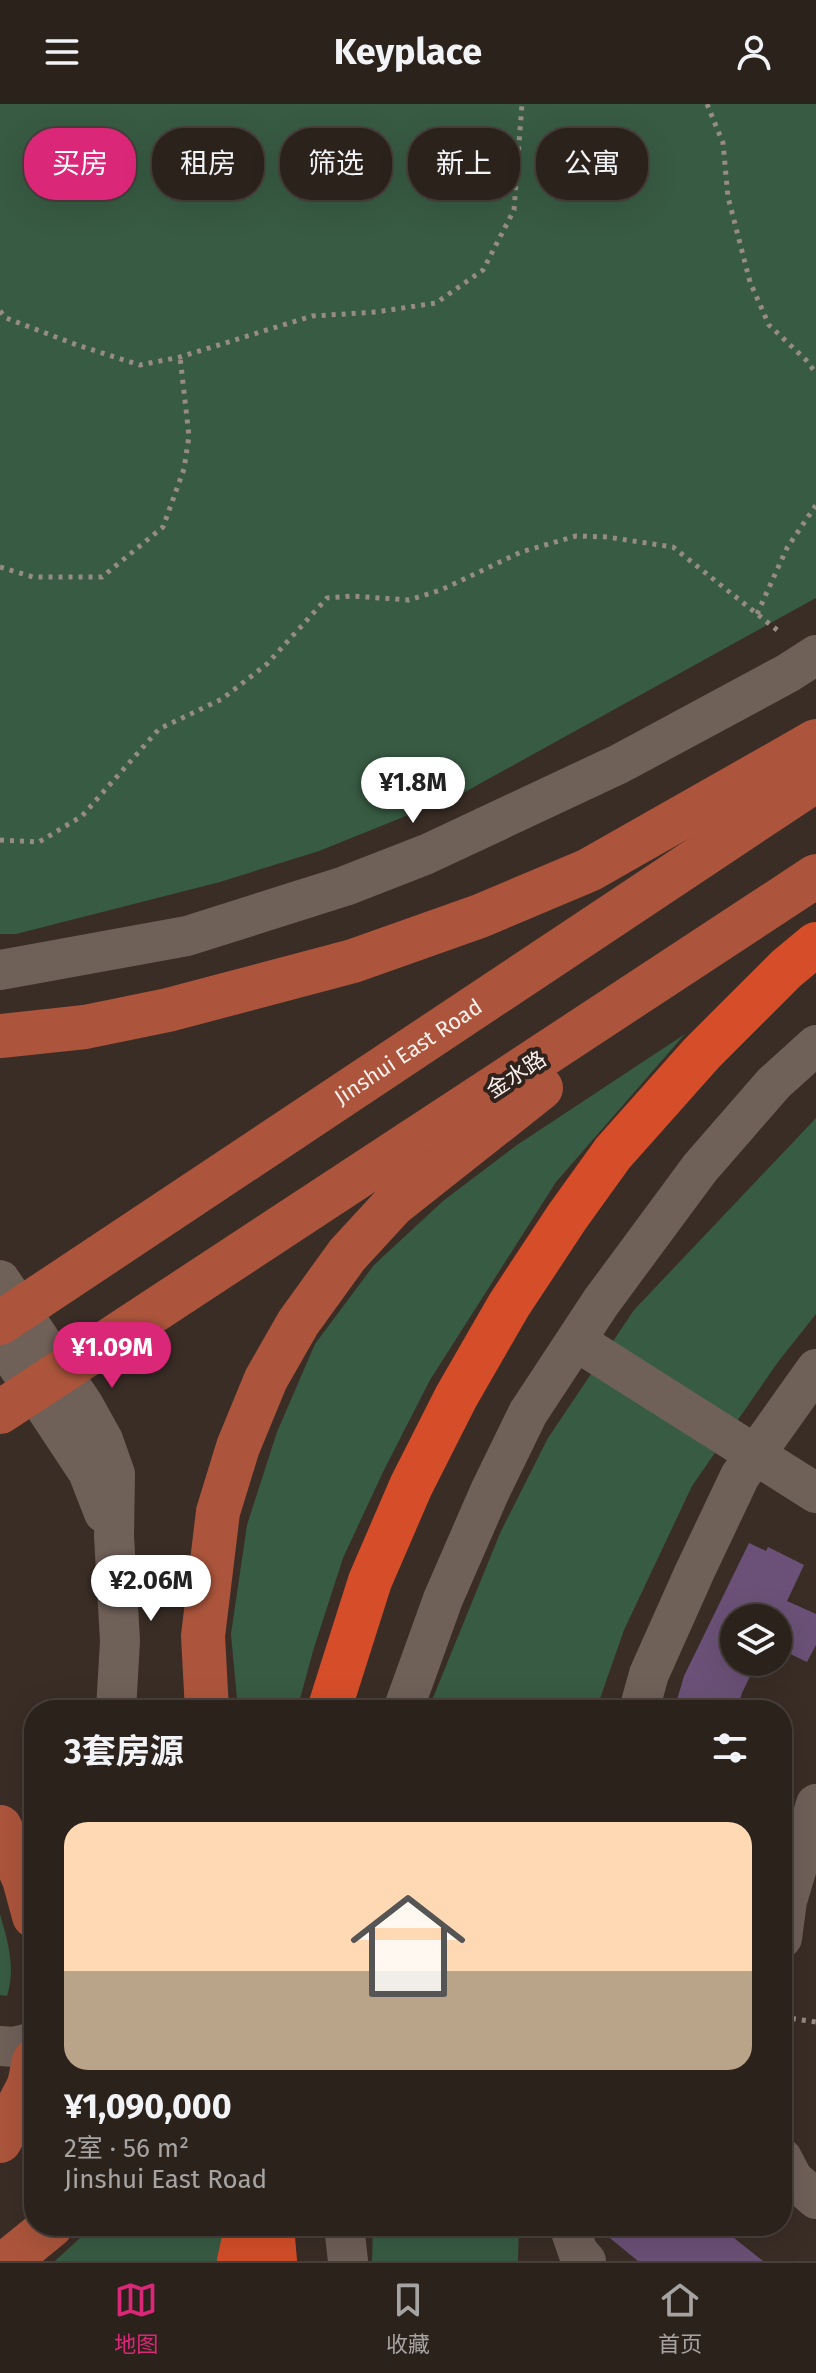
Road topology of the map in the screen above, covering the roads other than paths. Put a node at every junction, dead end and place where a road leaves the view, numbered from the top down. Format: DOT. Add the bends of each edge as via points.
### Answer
graph roads {
  1 [pos="814,656"];
  2 [pos="816,741"];
  3 [pos="816,780"];
  4 [pos="816,876"];
  5 [pos="718,941"];
  6 [pos="816,944"];
  7 [pos="0,970"];
  8 [pos="0,1036"];
  9 [pos="816,1045"];
  10 [pos="0,1280"];
  11 [pos="0,1323"];
  12 [pos="0,1339"];
  13 [pos="576,1341"];
  14 [pos="816,1369"];
  15 [pos="0,1412"];
  16 [pos="754,1455"];
  17 [pos="816,1493"];
  18 [pos="114,1536"];
  19 [pos="117,1700"];
  20 [pos="206,1700"];
  21 [pos="332,1700"];
  22 [pos="407,1700"];
  23 [pos="642,1700"];
  24 [pos="816,1804"];
  25 [pos="0,1827"];
  26 [pos="792,1884"];
  27 [pos="24,1886"];
  28 [pos="24,2044"];
  29 [pos="0,2046"];
  30 [pos="24,2095"];
  31 [pos="0,2141"];
  32 [pos="792,2177"];
  33 [pos="816,2199"];
  34 [pos="39,2236"];
  35 [pos="245,2236"];
  36 [pos="273,2236"];
  37 [pos="345,2236"];
  38 [pos="572,2236"];
  39 [pos="8,2261"];
  40 [pos="239,2261"];
  41 [pos="275,2261"];
  42 [pos="348,2261"];
  43 [pos="586,2261"];
  1 -- 7 [label="street" via="619,764 359,881 187,936"];
  2 -- 8 [label="main road" via="589,870 480,916 353,961 241,992 85,1027"];
  3 -- 11 [label="main road, Jinshui East Road"];
  4 -- 5 [label="main road"];
  5 -- 15 [label="main road, 金水路"];
  5 -- 20 [label="main road" via="393,1205 347,1255 310,1307 266,1379 218,1512 203,1636"];
  6 -- 21 [label="highway" via="702,1053 613,1153 509,1305 411,1486 370,1581"];
  9 -- 13 [label="street" via="774,1083 700,1168"];
  10 -- 18 [label="street" via="103,1440 115,1474"];
  12 -- 18 [label="street" via="88,1472"];
  13 -- 16 [label="street"];
  13 -- 22 [label="street" via="528,1413 490,1491"];
  14 -- 16 [label="street"];
  16 -- 17 [label="street"];
  16 -- 23 [label="street" via="695,1571"];
  18 -- 19 [label="street" via="120,1641"];
  24 -- 26 [label="street"];
  25 -- 27 [label="main road"];
  28 -- 29 [label="street"];
  30 -- 31 [label="main road"];
  32 -- 33 [label="street"];
  34 -- 39 [label="main road"];
  35 -- 40 [label="highway"];
  36 -- 41 [label="highway"];
  37 -- 42 [label="street"];
  38 -- 43 [label="street"];
}
